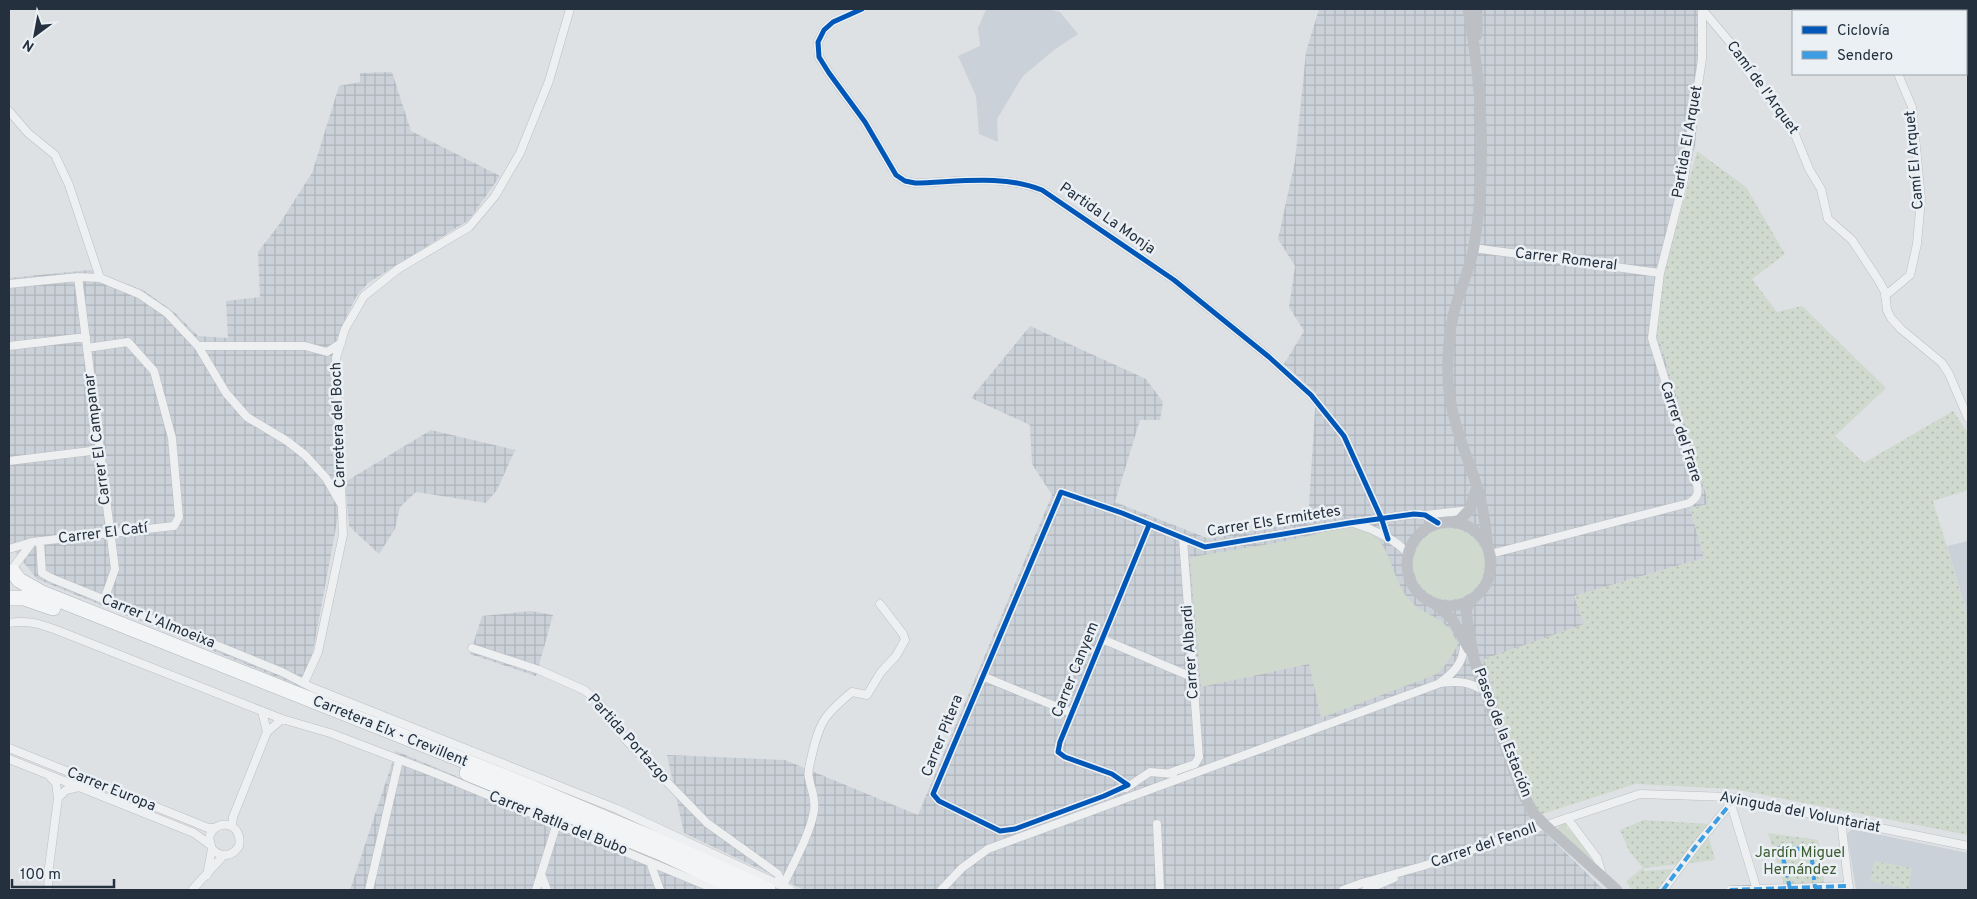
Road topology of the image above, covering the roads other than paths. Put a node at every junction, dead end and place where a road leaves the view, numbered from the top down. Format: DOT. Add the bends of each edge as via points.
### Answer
graph roads {
  1 [pos="570,9"];
  2 [pos="862,9"];
  3 [pos="1468,9"];
  4 [pos="1478,9"];
  5 [pos="1702,9"];
  6 [pos="1476,49"];
  7 [pos="1898,75"];
  8 [pos="9,112"];
  9 [pos="1473,248"];
  10 [pos="1660,272"];
  11 [pos="78,277"];
  12 [pos="100,278"];
  13 [pos="9,284"];
  14 [pos="1885,296"];
  15 [pos="86,337"];
  16 [pos="341,343"];
  17 [pos="9,346"];
  18 [pos="198,346"];
  19 [pos="87,348"];
  20 [pos="1968,418"];
  21 [pos="99,450"];
  22 [pos="9,461"];
  23 [pos="1477,487"];
  24 [pos="1061,492"];
  25 [pos="342,506"];
  26 [pos="1469,510"];
  27 [pos="1425,515"];
  28 [pos="1382,520"];
  29 [pos="1349,523"];
  30 [pos="1438,523"];
  31 [pos="1458,523"];
  32 [pos="1149,525"];
  33 [pos="110,533"];
  34 [pos="1183,539"];
  35 [pos="1388,539"];
  36 [pos="36,542"];
  37 [pos="9,549"];
  38 [pos="1489,551"];
  39 [pos="1408,554"];
  40 [pos="11,567"];
  41 [pos="9,591"];
  42 [pos="9,598"];
  43 [pos="104,600"];
  44 [pos="1471,600"];
  45 [pos="880,604"];
  46 [pos="1434,604"];
  47 [pos="9,623"];
  48 [pos="1464,639"];
  49 [pos="1102,640"];
  50 [pos="472,648"];
  51 [pos="1474,659"];
  52 [pos="1479,675"];
  53 [pos="982,676"];
  54 [pos="1192,677"];
  55 [pos="304,683"];
  56 [pos="1469,683"];
  57 [pos="1438,684"];
  58 [pos="1485,692"];
  59 [pos="262,711"];
  60 [pos="1072,713"];
  61 [pos="282,719"];
  62 [pos="268,732"];
  63 [pos="9,748"];
  64 [pos="9,759"];
  65 [pos="399,760"];
  66 [pos="1169,774"];
  67 [pos="48,775"];
  68 [pos="1190,776"];
  69 [pos="1128,785"];
  70 [pos="79,787"];
  71 [pos="58,798"];
  72 [pos="1730,800"];
  73 [pos="1111,805"];
  74 [pos="1567,818"];
  75 [pos="1841,820"];
  76 [pos="557,823"];
  77 [pos="1157,824"];
  78 [pos="1545,825"];
  79 [pos="232,826"];
  80 [pos="214,828"];
  81 [pos="211,846"];
  82 [pos="1968,846"];
  83 [pos="224,855"];
  84 [pos="650,862"];
  85 [pos="1423,866"];
  86 [pos="541,874"];
  87 [pos="207,875"];
  88 [pos="1602,875"];
  89 [pos="783,886"];
  90 [pos="1849,888"];
  91 [pos="1756,889"];
  92 [pos="48,890"];
  93 [pos="192,890"];
  94 [pos="369,890"];
  95 [pos="536,890"];
  96 [pos="547,890"];
  97 [pos="660,890"];
  98 [pos="717,890"];
  99 [pos="741,890"];
  100 [pos="768,890"];
  101 [pos="791,890"];
  102 [pos="941,890"];
  103 [pos="1160,890"];
  104 [pos="1343,890"];
  105 [pos="1366,890"];
  106 [pos="1617,890"];
  107 [pos="1663,890"];
  108 [pos="1730,890"];
  1 -- 16 [label="street, Carretera del Boch" via="549,81 520,152 495,196 469,226 398,269 364,296 345,329"];
  2 -- 28 [label="street, Partida La Monja" via="833,22 824,30 818,42 819,56 865,122 896,175 915,183 1006,181 1027,184 1042,190 1174,280 1311,395 1344,436"];
  3 -- 6 [label="street"];
  4 -- 6 [label="street"];
  5 -- 10 [label="street, Partida El Arquet" via="1702,59 1685,170"];
  5 -- 14 [label="street, Camí de l'Arquet" via="1739,53 1747,71 1792,127 1821,189 1828,218 1852,240"];
  6 -- 9 [label="street" via="1482,151"];
  7 -- 14 [label="street, Camí El Arquet" via="1912,107 1921,199 1910,275"];
  8 -- 12 [label="street" via="55,155 70,184"];
  9 -- 10 [label="street, Carrer Romeral"];
  9 -- 23 [label="street" via="1454,314 1448,380 1452,416"];
  10 -- 38 [label="street, Carrer del Frare" via="1652,338 1698,484 1697,496 1689,503"];
  11 -- 12 [label="street"];
  11 -- 13 [label="street"];
  11 -- 15 [label="street, Carrer El Campanar"];
  12 -- 18 [label="street" via="139,294 167,313"];
  14 -- 20 [label="street, Camí de l'Arquet" via="1891,318 1942,363"];
  15 -- 17 [label="street"];
  15 -- 19 [label="street, Carrer El Campanar"];
  16 -- 18 [label="street" via="327,352 305,346"];
  16 -- 25 [label="street, Carretera del Boch" via="336,358"];
  18 -- 25 [label="street" via="226,393 247,417 305,455 326,478"];
  19 -- 21 [label="street, Carrer El Campanar"];
  19 -- 33 [label="street, Carrer El Catí" via="128,342 154,371 172,438 179,516 174,526"];
  21 -- 22 [label="street"];
  21 -- 33 [label="street, Carrer El Campanar"];
  23 -- 26 [label="street"];
  23 -- 38 [label="street"];
  24 -- 32 [label="street, Carrer Els Ermitetes"];
  24 -- 53 [label="street, Carrer Pitera"];
  25 -- 55 [label="street, Carretera del Boch" via="343,535 318,652"];
  26 -- 27 [label="street, Carrer Els Ermitetes"];
  26 -- 31 [label="street"];
  27 -- 28 [label="street, Carrer Els Ermitetes"];
  27 -- 30 [label="street"];
  28 -- 29 [label="street, Carrer Els Ermitetes"];
  28 -- 35 [label="street, Partida La Monja"];
  29 -- 34 [label="street, Carrer Els Ermitetes" via="1205,547"];
  29 -- 35 [label="street, Carrer Els Ermitetes" via="1368,528"];
  30 -- 31 [label="street"];
  30 -- 39 [label="street" via="1418,534"];
  31 -- 38 [label="street" via="1481,537"];
  32 -- 34 [label="street, Carrer Els Ermitetes"];
  32 -- 49 [label="street, Carrer Canyem"];
  33 -- 36 [label="street, Carrer El Catí"];
  33 -- 43 [label="street, Carrer El Campanar" via="114,569"];
  34 -- 54 [label="street, Carrer Albardi"];
  35 -- 39 [label="street, Carrer Els Ermitetes"];
  36 -- 37 [label="street, Carrer El Catí"];
  36 -- 40 [label="street"];
  36 -- 43 [label="street, Carrer L'Almoeixa" via="42,573"];
  38 -- 44 [label="street" via="1491,565 1485,587"];
  39 -- 46 [label="street" via="1406,564 1411,584"];
  40 -- 41 [label="highway" via="13,579"];
  40 -- 100 [label="highway, Carretera Elx - Crevillent" via="26,585 42,593 528,786"];
  42 -- 99 [label="highway, Carretera Elx - Crevillent" via="39,603 443,763 659,852"];
  43 -- 55 [label="street, Carrer L'Almoeixa"];
  44 -- 46 [label="street" via="1459,605"];
  44 -- 51 [label="street, Paseo de la Estación" via="1466,610"];
  45 -- 89 [label="street" via="905,640 867,695 852,692 823,720 815,740 808,776 815,797 814,812"];
  46 -- 48 [label="street, Paseo de la Estación" via="1452,618"];
  47 -- 59 [label="street, Carrer Ratlla del Bubo" via="36,622"];
  48 -- 51 [label="street, Paseo de la Estación"];
  48 -- 57 [label="street" via="1464,653 1457,670"];
  49 -- 54 [label="street"];
  49 -- 60 [label="street, Carrer Canyem"];
  50 -- 89 [label="street, Partida Portazgo" via="540,670 584,690 598,701 625,739 707,823 778,874"];
  51 -- 52 [label="street, Paseo de la Estación"];
  52 -- 56 [label="street"];
  52 -- 58 [label="street, Paseo de la Estación"];
  53 -- 60 [label="street"];
  53 -- 69 [label="street, Carrer Pitera" via="933,794 938,801 1000,831 1015,829"];
  54 -- 66 [label="street, Carrer Albardi" via="1199,757 1195,764"];
  55 -- 89 [label="street, Carrer L'Almoeixa" via="617,809"];
  56 -- 57 [label="street"];
  56 -- 58 [label="street"];
  57 -- 68 [label="street"];
  58 -- 78 [label="street, Paseo de la Estación" via="1522,792 1534,814"];
  59 -- 61 [label="street, Carrer Ratlla del Bubo"];
  59 -- 62 [label="street"];
  60 -- 69 [label="street, Carrer Canyem" via="1058,752 1112,774"];
  61 -- 62 [label="street"];
  61 -- 65 [label="street, Carrer Ratlla del Bubo" via="330,733"];
  62 -- 79 [label="street" via="233,816"];
  63 -- 80 [label="street, Carrer Europa"];
  64 -- 67 [label="street, Carrer Europa"];
  65 -- 76 [label="street, Carrer Ratlla del Bubo"];
  65 -- 94 [label="street"];
  66 -- 68 [label="street"];
  66 -- 69 [label="street" via="1150,772"];
  67 -- 70 [label="street, Carrer Europa"];
  67 -- 71 [label="street" via="56,783"];
  68 -- 73 [label="street"];
  69 -- 73 [label="street"];
  70 -- 71 [label="street" via="66,790"];
  70 -- 81 [label="street, Carrer Europa" via="194,833"];
  71 -- 92 [label="street"];
  72 -- 74 [label="street, Avinguda del Voluntariat" via="1640,794"];
  72 -- 75 [label="street, Avinguda del Voluntariat"];
  72 -- 91 [label="street"];
  72 -- 107 [label="street"];
  73 -- 102 [label="street" via="988,849 962,868"];
  74 -- 78 [label="street, Avinguda del Voluntariat"];
  74 -- 88 [label="street" via="1597,858"];
  75 -- 82 [label="street, Avinguda del Voluntariat"];
  75 -- 90 [label="street"];
  76 -- 84 [label="street, Carrer Ratlla del Bubo"];
  76 -- 86 [label="street"];
  77 -- 103 [label="street"];
  78 -- 85 [label="street, Carrer del Fenoll"];
  78 -- 88 [label="street, Paseo de la Estación"];
  79 -- 80 [label="street"];
  79 -- 83 [label="street" via="239,834 239,846 232,854"];
  80 -- 81 [label="street" via="210,833"];
  81 -- 83 [label="street" via="216,853"];
  81 -- 87 [label="street"];
  83 -- 87 [label="street"];
  84 -- 97 [label="street"];
  84 -- 98 [label="street, Carrer Ratlla del Bubo"];
  85 -- 104 [label="street, Carrer del Fenoll"];
  85 -- 105 [label="street, Carrer del Fenoll"];
  86 -- 95 [label="street"];
  86 -- 96 [label="street"];
  87 -- 93 [label="street"];
  88 -- 106 [label="street, Paseo de la Estación"];
  89 -- 101 [label="street, Carrer L'Almoeixa"];
  90 -- 91 [label="street"];
  91 -- 108 [label="street"];
}
